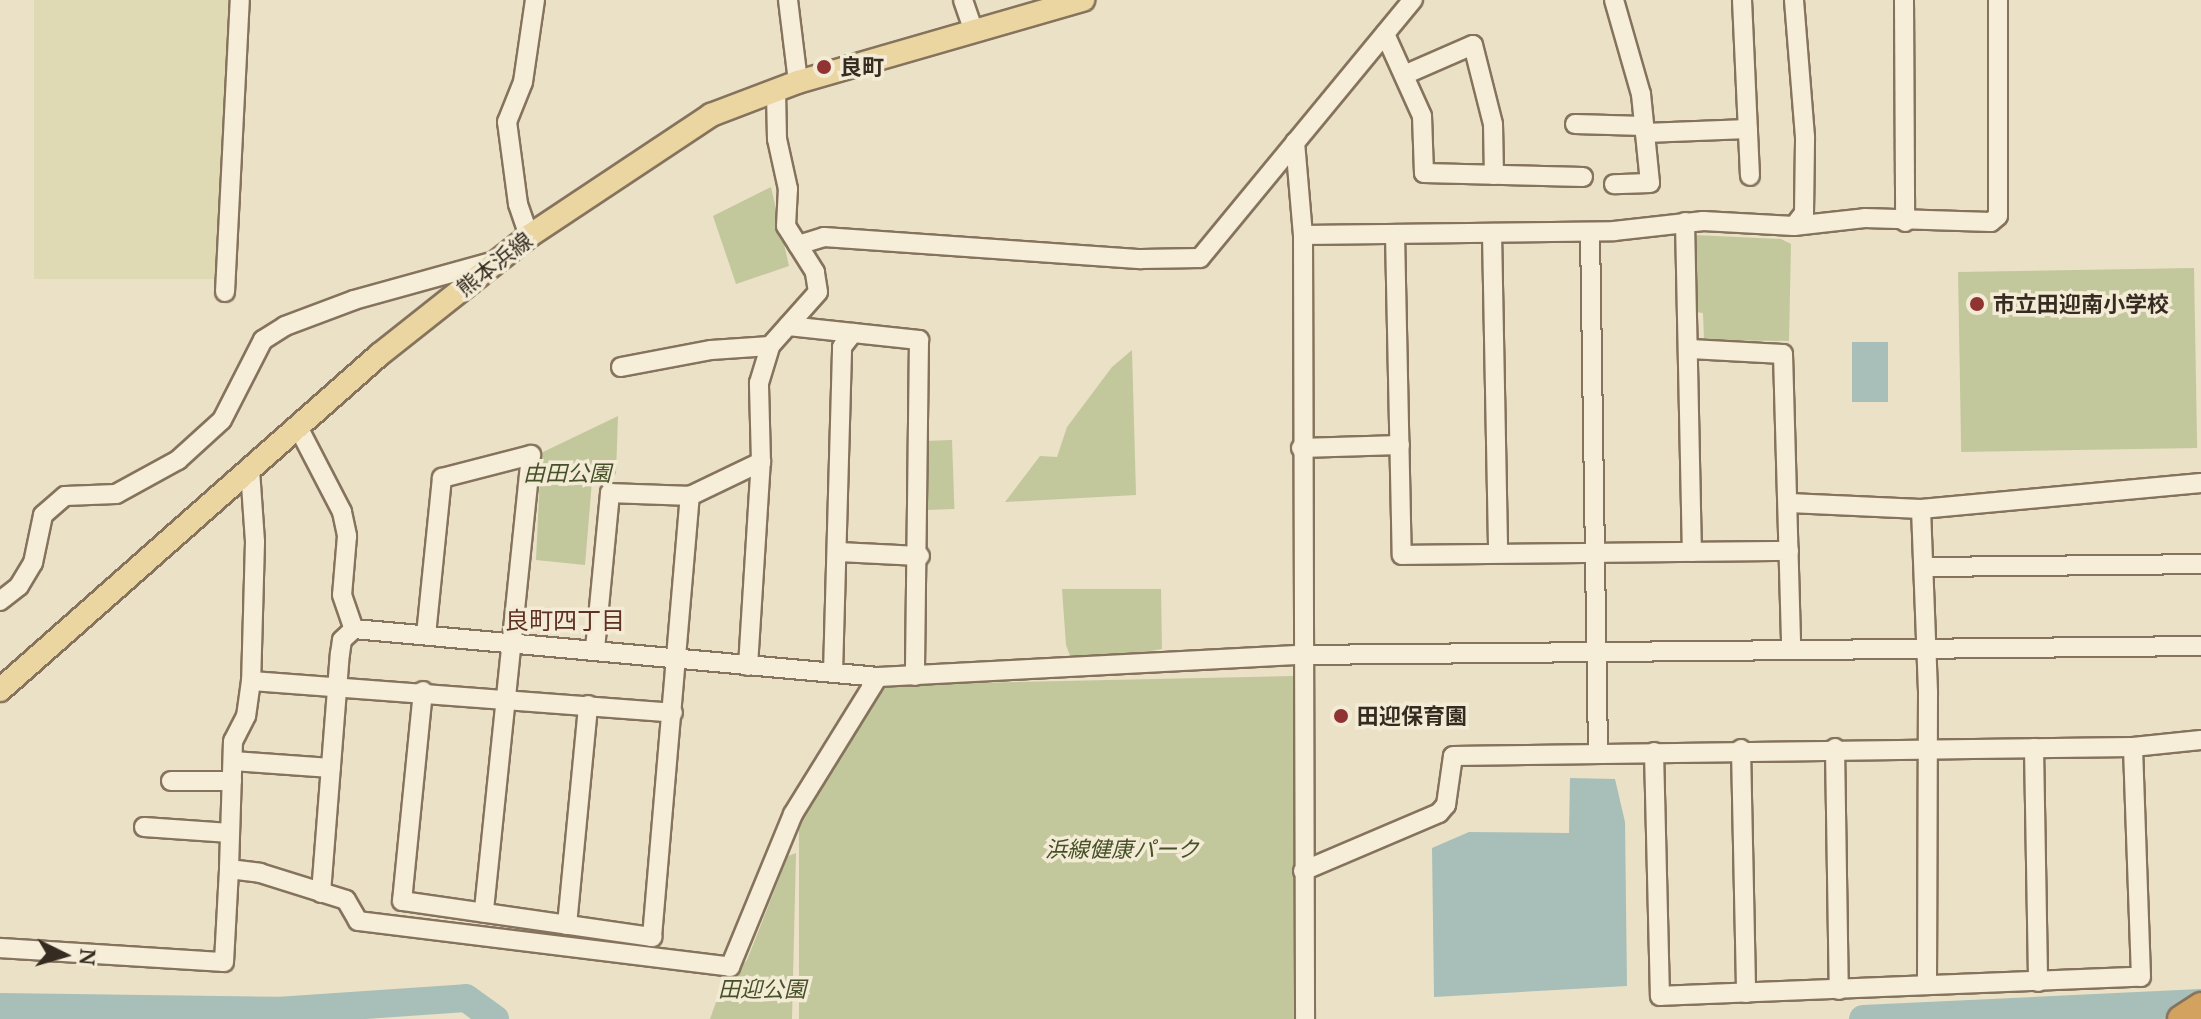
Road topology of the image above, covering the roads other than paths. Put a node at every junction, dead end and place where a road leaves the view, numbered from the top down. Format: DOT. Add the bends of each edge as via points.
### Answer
graph roads {
  1 [pos="240,0"];
  2 [pos="535,0"];
  3 [pos="788,0"];
  4 [pos="963,0"];
  5 [pos="1083,0"];
  6 [pos="1413,0"];
  7 [pos="1614,0"];
  8 [pos="1742,0"];
  9 [pos="1794,0"];
  10 [pos="1904,0"];
  11 [pos="1998,0"];
  12 [pos="974,32"];
  13 [pos="1385,34"];
  14 [pos="1404,75"];
  15 [pos="798,82"];
  16 [pos="776,93"];
  17 [pos="1575,124"];
  18 [pos="1748,129"];
  19 [pos="1644,130"];
  20 [pos="1295,142"];
  21 [pos="1494,175"];
  22 [pos="1750,176"];
  23 [pos="1583,177"];
  24 [pos="1614,184"];
  25 [pos="1685,222"];
  26 [pos="1905,222"];
  27 [pos="1794,226"];
  28 [pos="1590,232"];
  29 [pos="1492,233"];
  30 [pos="1395,234"];
  31 [pos="1303,235"];
  32 [pos="529,236"];
  33 [pos="798,245"];
  34 [pos="497,261"];
  35 [pos="225,292"];
  36 [pos="788,326"];
  37 [pos="848,340"];
  38 [pos="770,346"];
  39 [pos="1690,349"];
  40 [pos="621,367"];
  41 [pos="298,427"];
  42 [pos="1400,445"];
  43 [pos="1301,448"];
  44 [pos="761,462"];
  45 [pos="250,470"];
  46 [pos="2201,483"];
  47 [pos="690,496"];
  48 [pos="1789,503"];
  49 [pos="1921,509"];
  50 [pos="1789,551"];
  51 [pos="838,552"];
  52 [pos="1593,552"];
  53 [pos="1692,552"];
  54 [pos="1498,553"];
  55 [pos="920,556"];
  56 [pos="2201,564"];
  57 [pos="1924,567"];
  58 [pos="0,601"];
  59 [pos="354,629"];
  60 [pos="426,635"];
  61 [pos="513,643"];
  62 [pos="2201,646"];
  63 [pos="595,649"];
  64 [pos="1791,649"];
  65 [pos="1926,649"];
  66 [pos="1594,654"];
  67 [pos="1301,655"];
  68 [pos="677,658"];
  69 [pos="748,666"];
  70 [pos="833,673"];
  71 [pos="915,676"];
  72 [pos="878,677"];
  73 [pos="251,681"];
  74 [pos="338,687"];
  75 [pos="0,690"];
  76 [pos="423,691"];
  77 [pos="509,698"];
  78 [pos="588,705"];
  79 [pos="673,713"];
  80 [pos="2201,740"];
  81 [pos="2133,747"];
  82 [pos="1835,748"];
  83 [pos="1927,748"];
  84 [pos="2034,748"];
  85 [pos="1741,749"];
  86 [pos="1598,752"];
  87 [pos="1654,752"];
  88 [pos="233,761"];
  89 [pos="331,768"];
  90 [pos="171,781"];
  91 [pos="232,781"];
  92 [pos="144,827"];
  93 [pos="230,833"];
  94 [pos="229,869"];
  95 [pos="1303,871"];
  96 [pos="321,893"];
  97 [pos="484,913"];
  98 [pos="567,925"];
  99 [pos="0,948"];
  100 [pos="2038,982"];
  101 [pos="1927,985"];
  102 [pos="1839,990"];
  103 [pos="1746,993"];
  104 [pos="1305,1019"];
  1 -- 35 [label="street"];
  2 -- 32 [label="street" via="523,82 507,122 518,204"];
  3 -- 15 [label="street"];
  4 -- 12 [label="street"];
  5 -- 12 [label="main road, 熊本浜線"];
  6 -- 13 [label="street"];
  7 -- 19 [label="street" via="1641,94"];
  8 -- 18 [label="street"];
  9 -- 27 [label="street" via="1805,137 1804,213"];
  10 -- 26 [label="street"];
  11 -- 26 [label="street" via="1998,216 1991,222"];
  12 -- 15 [label="main road, 熊本浜線"];
  13 -- 14 [label="street"];
  13 -- 20 [label="street"];
  14 -- 21 [label="street" via="1422,116 1424,173"];
  14 -- 21 [label="street" via="1473,45 1493,124"];
  15 -- 16 [label="main road, 熊本浜線"];
  16 -- 32 [label="main road, 熊本浜線" via="711,115"];
  16 -- 33 [label="street" via="777,139 788,189 786,226"];
  17 -- 19 [label="street"];
  18 -- 19 [label="street"];
  18 -- 22 [label="street"];
  19 -- 24 [label="street" via="1650,183"];
  20 -- 31 [label="street"];
  20 -- 33 [label="street" via="1200,258 1141,259 824,237"];
  21 -- 23 [label="street"];
  25 -- 27 [label="street"];
  25 -- 28 [label="street"];
  25 -- 39 [label="street"];
  26 -- 27 [label="street" via="1865,218"];
  28 -- 29 [label="street"];
  28 -- 52 [label="street"];
  29 -- 30 [label="street"];
  29 -- 54 [label="street"];
  30 -- 31 [label="street"];
  30 -- 42 [label="street"];
  31 -- 43 [label="street"];
  32 -- 34 [label="main road, 熊本浜線"];
  33 -- 36 [label="street" via="815,272 818,292"];
  34 -- 41 [label="main road, 熊本浜線"];
  34 -- 58 [label="street" via="354,300 263,340 222,420 178,460 116,494 65,496 43,515 33,563 19,586"];
  36 -- 37 [label="street" via="826,330"];
  36 -- 38 [label="street"];
  37 -- 51 [label="street"];
  37 -- 55 [label="street" via="919,340"];
  38 -- 40 [label="street" via="711,350"];
  38 -- 44 [label="street" via="759,383"];
  39 -- 48 [label="street" via="1783,354"];
  39 -- 53 [label="street"];
  41 -- 45 [label="main road, 熊本浜線"];
  41 -- 59 [label="street" via="342,512 347,536 342,595"];
  42 -- 43 [label="street"];
  42 -- 54 [label="street" via="1402,555"];
  43 -- 67 [label="street"];
  44 -- 47 [label="street"];
  44 -- 69 [label="street"];
  45 -- 73 [label="street" via="255,542"];
  45 -- 75 [label="main road, 熊本浜線"];
  46 -- 49 [label="street"];
  47 -- 63 [label="street" via="610,493"];
  47 -- 68 [label="street"];
  48 -- 49 [label="street"];
  48 -- 50 [label="street"];
  49 -- 57 [label="street"];
  50 -- 53 [label="street"];
  50 -- 64 [label="street"];
  51 -- 55 [label="street"];
  51 -- 70 [label="street"];
  52 -- 53 [label="street"];
  52 -- 54 [label="street"];
  52 -- 66 [label="street"];
  55 -- 71 [label="street"];
  56 -- 57 [label="street"];
  57 -- 65 [label="street"];
  59 -- 60 [label="street"];
  59 -- 74 [label="street" via="342,640"];
  60 -- 61 [label="street"];
  60 -- 61 [label="street" via="442,478 531,455"];
  61 -- 63 [label="street"];
  61 -- 77 [label="street"];
  62 -- 65 [label="street"];
  63 -- 68 [label="street"];
  64 -- 65 [label="street"];
  64 -- 66 [label="street"];
  65 -- 83 [label="street"];
  66 -- 67 [label="street"];
  66 -- 86 [label="street"];
  67 -- 71 [label="street"];
  67 -- 95 [label="street"];
  68 -- 69 [label="street"];
  68 -- 79 [label="street"];
  69 -- 70 [label="street"];
  70 -- 72 [label="street"];
  71 -- 72 [label="street"];
  72 -- 96 [label="street" via="793,814 730,967 358,921 353,904"];
  73 -- 74 [label="street"];
  73 -- 88 [label="street"];
  74 -- 76 [label="street"];
  74 -- 89 [label="street"];
  76 -- 77 [label="street"];
  76 -- 97 [label="street" via="402,901"];
  77 -- 78 [label="street"];
  77 -- 97 [label="street"];
  78 -- 79 [label="street"];
  78 -- 98 [label="street"];
  79 -- 98 [label="street" via="652,937"];
  80 -- 81 [label="street"];
  81 -- 84 [label="street"];
  81 -- 100 [label="street" via="2141,977"];
  82 -- 83 [label="street"];
  82 -- 85 [label="street"];
  82 -- 102 [label="street"];
  83 -- 84 [label="street"];
  83 -- 101 [label="street"];
  84 -- 100 [label="street"];
  85 -- 87 [label="street"];
  85 -- 103 [label="street"];
  86 -- 87 [label="street"];
  86 -- 95 [label="street" via="1453,756 1446,805 1439,813"];
  87 -- 103 [label="street" via="1656,991 1660,996"];
  88 -- 89 [label="street"];
  88 -- 91 [label="street"];
  89 -- 96 [label="street"];
  90 -- 91 [label="street"];
  91 -- 93 [label="street"];
  92 -- 93 [label="street"];
  93 -- 94 [label="street"];
  94 -- 96 [label="street"];
  94 -- 99 [label="street" via="224,962"];
  95 -- 104 [label="street"];
  97 -- 98 [label="street"];
  100 -- 101 [label="street"];
  101 -- 102 [label="street"];
  102 -- 103 [label="street"];
}
